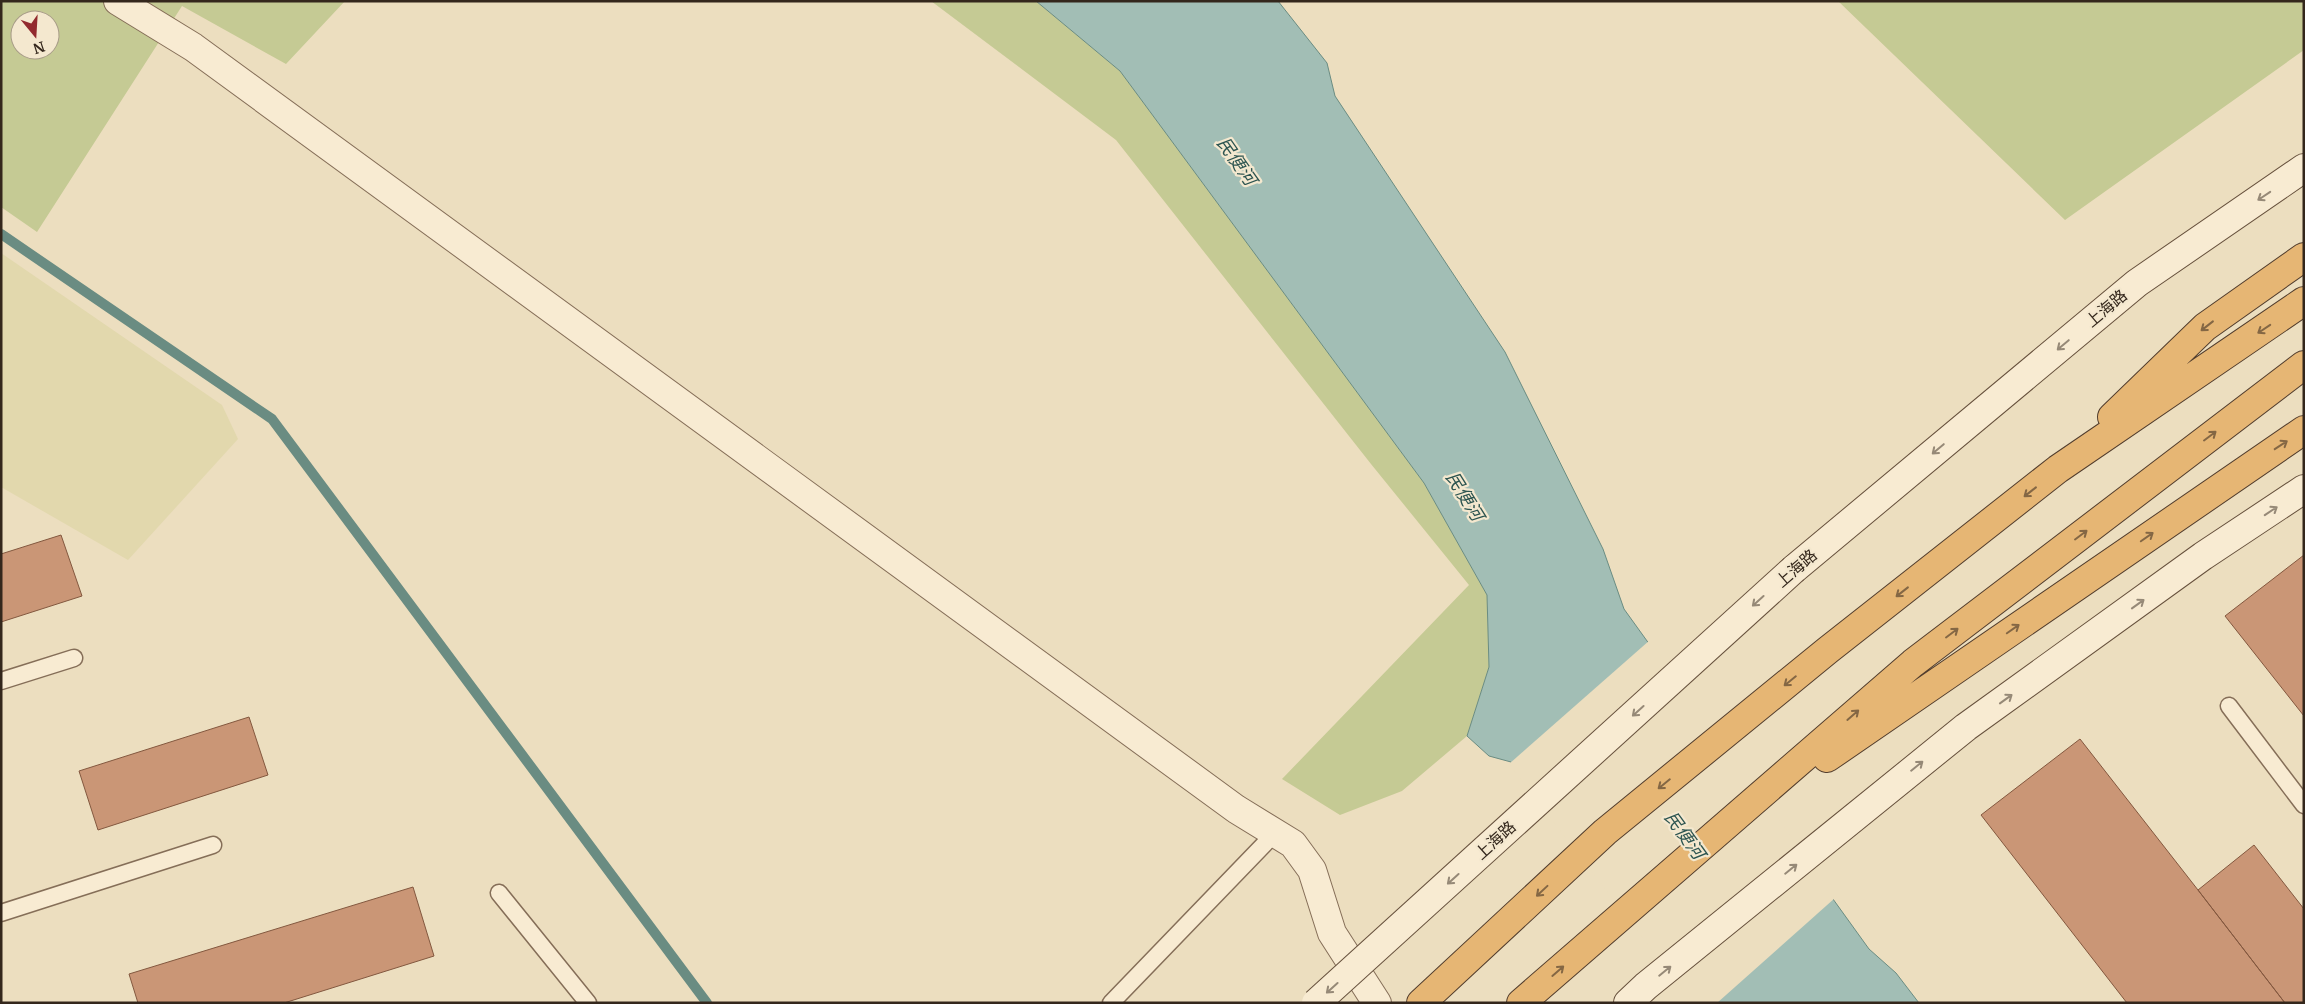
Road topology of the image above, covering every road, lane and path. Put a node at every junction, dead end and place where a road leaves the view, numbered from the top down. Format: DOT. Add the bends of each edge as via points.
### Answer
graph roads {
  1 [pos="118,1"];
  2 [pos="2304,168"];
  3 [pos="2304,257"];
  4 [pos="2304,302"];
  5 [pos="2304,366"];
  6 [pos="2304,430"];
  7 [pos="2058,469"];
  8 [pos="2304,489"];
  9 [pos="74,658"];
  10 [pos="1,681"];
  11 [pos="2229,706"];
  12 [pos="2304,805"];
  13 [pos="1275,833"];
  14 [pos="1715,835"];
  15 [pos="213,845"];
  16 [pos="498,893"];
  17 [pos="1,913"];
  18 [pos="588,1003"];
  19 [pos="1112,1003"];
  20 [pos="1316,1003"];
  21 [pos="1377,1003"];
  22 [pos="1421,1003"];
  23 [pos="1521,1003"];
  24 [pos="1628,1003"];
  1 -- 13 [label="main road" via="201,53 1236,809"];
  2 -- 20 [label="main road, 上海路, one-way, bridge" via="2137,283 1794,569"];
  3 -- 7 [label="highway, one-way" via="2205,327"];
  4 -- 7 [label="highway, one-way"];
  14 -- 5 [label="highway, one-way" via="1913,663"];
  14 -- 6 [label="highway, one-way"];
  7 -- 22 [label="highway, one-way" via="1828,650 1605,832"];
  24 -- 8 [label="main road, one-way" via="1966,727 2203,556"];
  9 -- 10 [label="lane"];
  11 -- 12 [label="lane"];
  13 -- 19 [label="lane"];
  13 -- 21 [label="main road" via="1293,844 1312,870 1332,933"];
  23 -- 14 [label="highway, one-way"];
  15 -- 17 [label="lane"];
  16 -- 18 [label="lane"];
}
